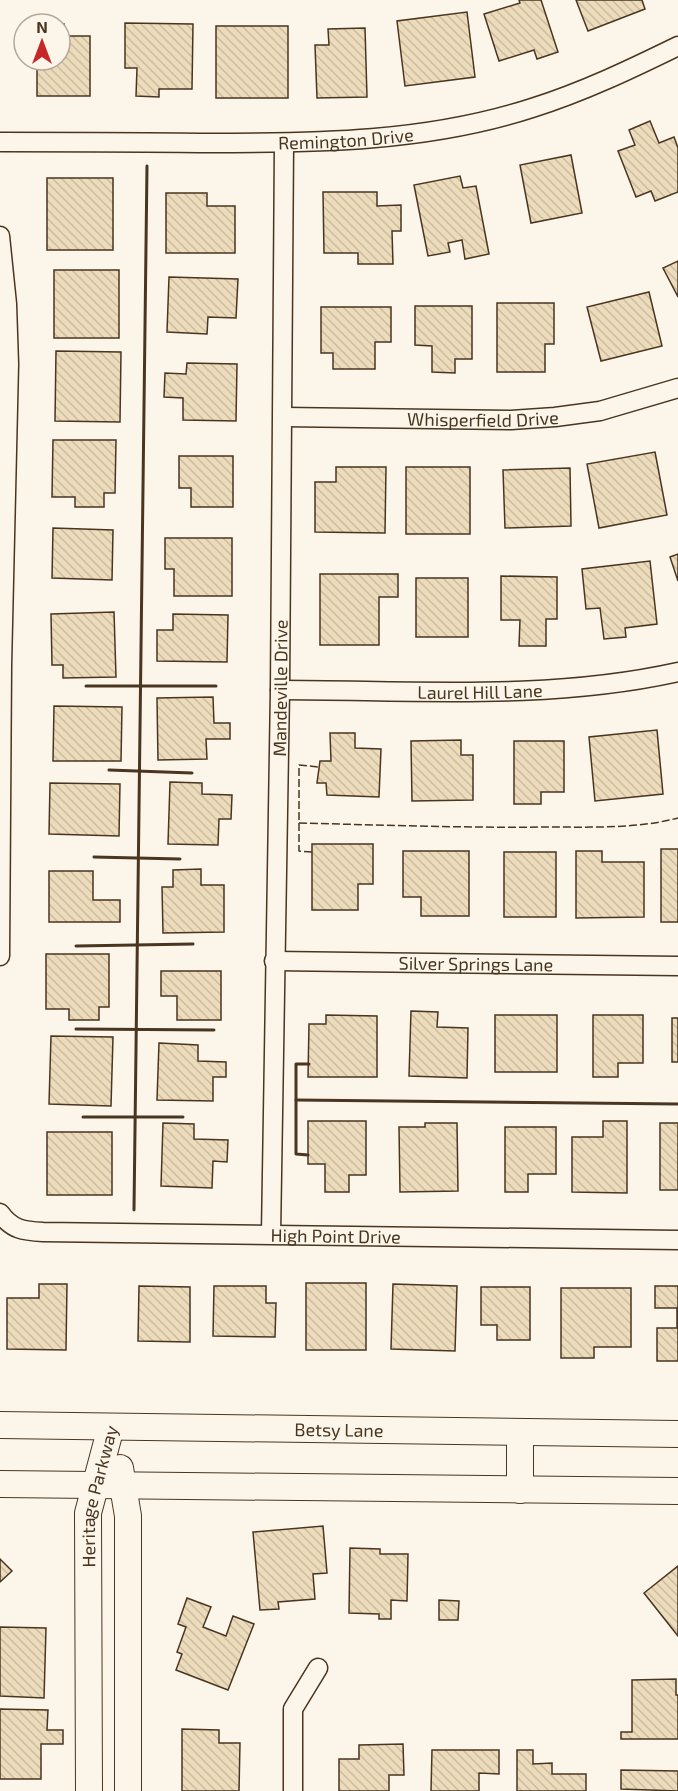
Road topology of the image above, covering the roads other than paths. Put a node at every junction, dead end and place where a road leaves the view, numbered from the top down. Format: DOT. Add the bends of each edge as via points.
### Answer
graph roads {
  1 [pos="678,46"];
  2 [pos="0,142"];
  3 [pos="284,143"];
  4 [pos="0,236"];
  5 [pos="678,388"];
  6 [pos="283,417"];
  7 [pos="1,666"];
  8 [pos="678,672"];
  9 [pos="280,690"];
  10 [pos="0,956"];
  11 [pos="274,961"];
  12 [pos="678,966"];
  13 [pos="0,1213"];
  14 [pos="270,1234"];
  15 [pos="678,1240"];
  16 [pos="0,1425"];
  17 [pos="111,1426"];
  18 [pos="520,1433"];
  19 [pos="678,1434"];
  20 [pos="0,1484"];
  21 [pos="97,1485"];
  22 [pos="123,1485"];
  23 [pos="520,1490"];
  24 [pos="678,1491"];
  25 [pos="318,1668"];
  26 [pos="89,1791"];
  27 [pos="128,1791"];
  28 [pos="293,1791"];
  1 -- 3 [label="street, Remington Drive" via="608,80 519,112 395,136"];
  2 -- 3 [label="street, Remington Drive"];
  3 -- 6 [label="street, Mandeville Drive"];
  4 -- 7 [label="street" via="9,364"];
  5 -- 6 [label="street, Whisperfield Drive" via="600,411 512,420"];
  6 -- 9 [label="street, Mandeville Drive"];
  7 -- 10 [label="street"];
  8 -- 9 [label="street, Laurel Hill Lane" via="597,686 537,691"];
  9 -- 11 [label="street, Mandeville Drive"];
  11 -- 12 [label="street, Silver Springs Lane"];
  11 -- 14 [label="street, Mandeville Drive"];
  13 -- 14 [label="street, High Point Drive" via="23,1231"];
  14 -- 15 [label="street, High Point Drive"];
  16 -- 17 [label="main road, Betsy Lane"];
  17 -- 18 [label="main road, Betsy Lane"];
  17 -- 21 [label="main road, Heritage Parkway"];
  17 -- 22 [label="main road, Heritage Parkway"];
  18 -- 19 [label="main road, Betsy Lane"];
  18 -- 23 [label="main road"];
  20 -- 21 [label="main road"];
  21 -- 22 [label="main road"];
  21 -- 26 [label="main road, Heritage Parkway" via="88,1514"];
  22 -- 23 [label="main road"];
  22 -- 27 [label="main road, Heritage Parkway" via="128,1516"];
  23 -- 24 [label="main road"];
  25 -- 28 [label="street" via="293,1709"];
}
